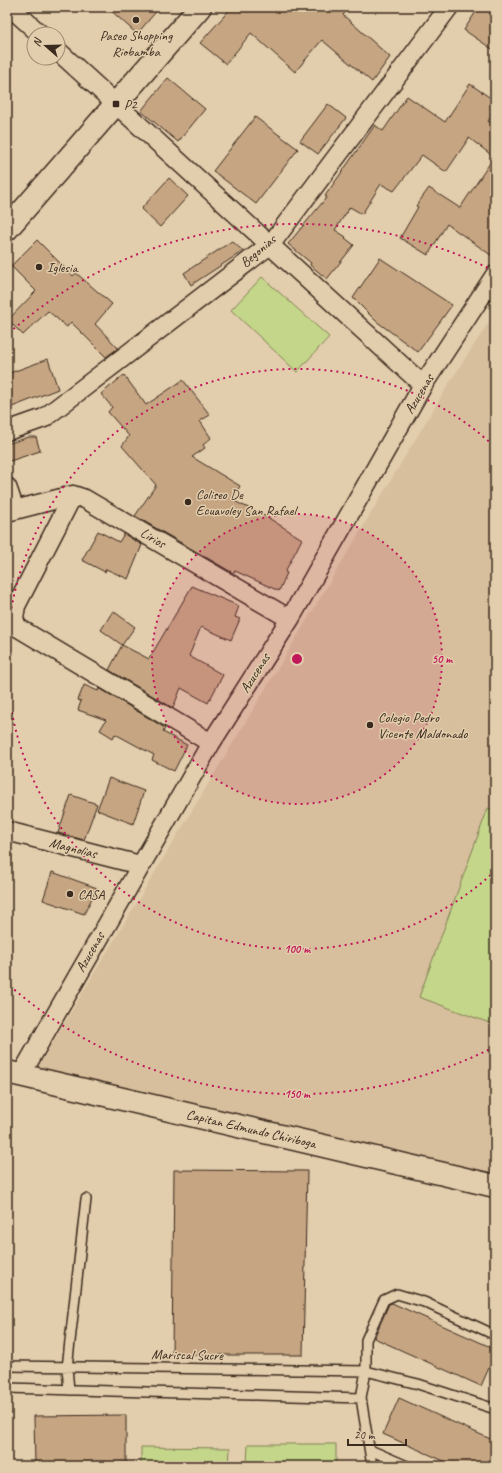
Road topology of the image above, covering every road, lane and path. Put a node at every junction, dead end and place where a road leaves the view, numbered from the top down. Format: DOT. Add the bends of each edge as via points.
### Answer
graph roads {
  1 [pos="10,7"];
  2 [pos="200,7"];
  3 [pos="449,7"];
  4 [pos="31,26"];
  5 [pos="66,58"];
  6 [pos="116,104"];
  7 [pos="7,229"];
  8 [pos="271,244"];
  9 [pos="495,276"];
  10 [pos="423,385"];
  11 [pos="7,432"];
  12 [pos="7,487"];
  13 [pos="73,495"];
  14 [pos="11,511"];
  15 [pos="290,619"];
  16 [pos="211,743"];
  17 [pos="7,831"];
  18 [pos="140,865"];
  19 [pos="14,1073"];
  20 [pos="495,1186"];
  21 [pos="86,1199"];
  22 [pos="495,1335"];
  23 [pos="7,1366"];
  24 [pos="67,1368"];
  25 [pos="366,1371"];
  26 [pos="7,1388"];
  27 [pos="69,1390"];
  28 [pos="361,1398"];
  29 [pos="495,1409"];
  30 [pos="370,1450"];
  31 [pos="372,1466"];
  32 [pos="407,1466"];
  1 -- 4 [label="street"];
  2 -- 6 [label="street"];
  3 -- 8 [label="street, Begonias"];
  5 -- 6 [label="street"];
  6 -- 7 [label="street"];
  6 -- 8 [label="street"];
  8 -- 10 [label="street"];
  8 -- 11 [label="street, Begonias" via="44,418"];
  9 -- 10 [label="street, Azucenas"];
  10 -- 15 [label="street, Azucenas"];
  12 -- 14 [label="street"];
  13 -- 14 [label="street"];
  13 -- 15 [label="street, Lirios" via="85,499"];
  13 -- 16 [label="street" via="16,606 14,618 17,627"];
  15 -- 16 [label="street, Azucenas"];
  16 -- 18 [label="street, Azucenas"];
  17 -- 18 [label="street, Magnolias"];
  18 -- 19 [label="street, Azucenas"];
  19 -- 20 [label="street, Capitan Edmundo Chiriboga"];
  21 -- 24 [label="lane"];
  22 -- 25 [label="lane" via="424,1302 397,1294 384,1300 366,1340"];
  23 -- 24 [label="lane, Mariscal Sucre"];
  24 -- 25 [label="lane, Mariscal Sucre"];
  24 -- 27 [label="lane"];
  25 -- 28 [label="lane"];
  25 -- 29 [label="lane, Mariscal Sucre" via="418,1384"];
  26 -- 27 [label="lane"];
  27 -- 28 [label="lane"];
  28 -- 30 [label="lane"];
  30 -- 31 [label="lane"];
  30 -- 32 [label="lane"];
}
